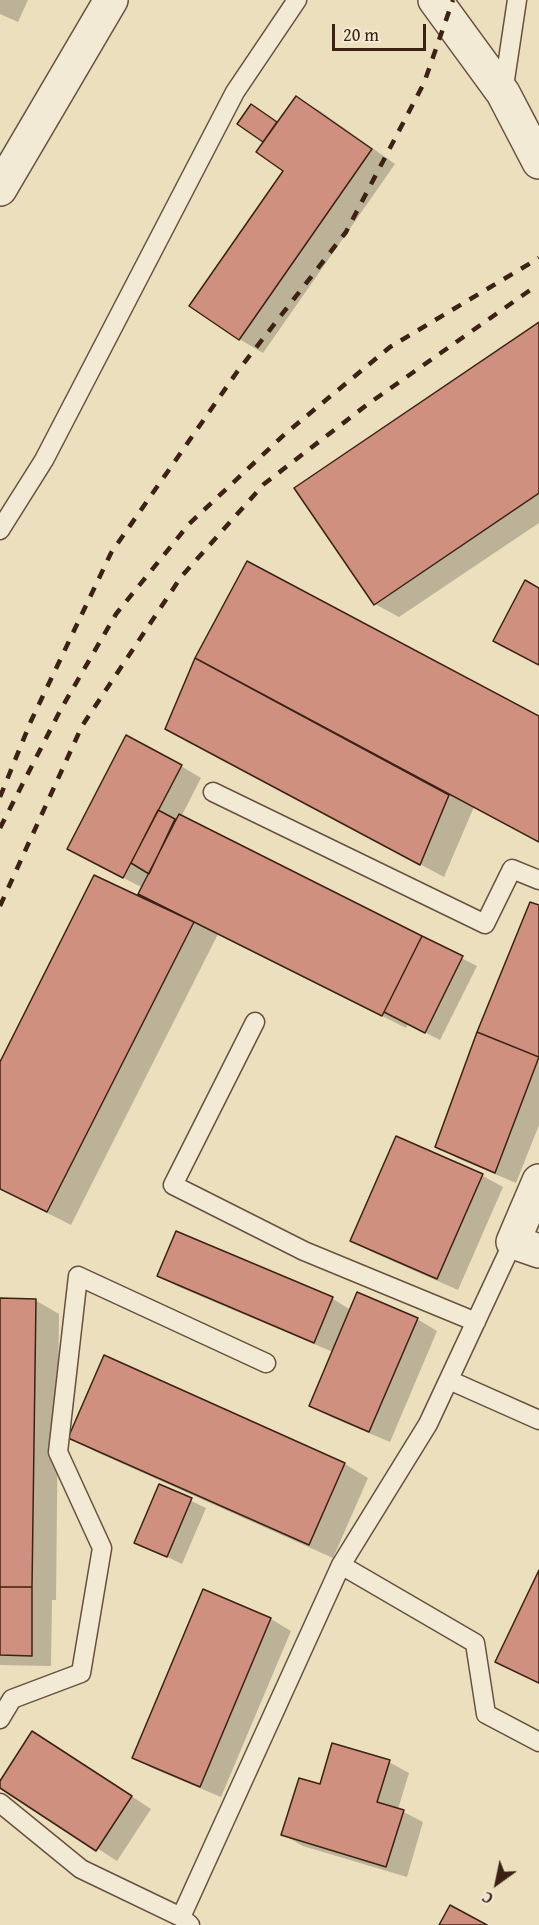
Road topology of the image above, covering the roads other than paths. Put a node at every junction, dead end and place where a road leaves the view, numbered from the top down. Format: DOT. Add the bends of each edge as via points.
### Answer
graph roads {
  1 [pos="111,0"];
  2 [pos="297,0"];
  3 [pos="435,0"];
  4 [pos="516,0"];
  5 [pos="503,93"];
  6 [pos="539,162"];
  7 [pos="0,189"];
  8 [pos="0,530"];
  9 [pos="213,792"];
  10 [pos="539,880"];
  11 [pos="255,1022"];
  12 [pos="539,1181"];
  13 [pos="526,1247"];
  14 [pos="476,1322"];
  15 [pos="266,1364"];
  16 [pos="449,1380"];
  17 [pos="539,1420"];
  18 [pos="341,1565"];
  19 [pos="0,1719"];
  20 [pos="539,1742"];
  21 [pos="0,1803"];
  22 [pos="185,1921"];
  1 -- 7 [label="street"];
  2 -- 8 [label="lane" via="235,92 44,460"];
  3 -- 5 [label="street"];
  4 -- 5 [label="lane"];
  5 -- 6 [label="street"];
  9 -- 10 [label="lane" via="485,924 512,869"];
  11 -- 14 [label="lane" via="173,1185 304,1251"];
  12 -- 13 [label="street"];
  13 -- 14 [label="lane"];
  14 -- 16 [label="lane"];
  15 -- 19 [label="lane" via="78,1276 58,1452 102,1548 81,1673 12,1699"];
  16 -- 17 [label="lane"];
  16 -- 18 [label="lane" via="428,1424"];
  18 -- 20 [label="lane" via="475,1643 486,1714"];
  18 -- 22 [label="lane"];
  21 -- 22 [label="lane" via="81,1869"];
}
